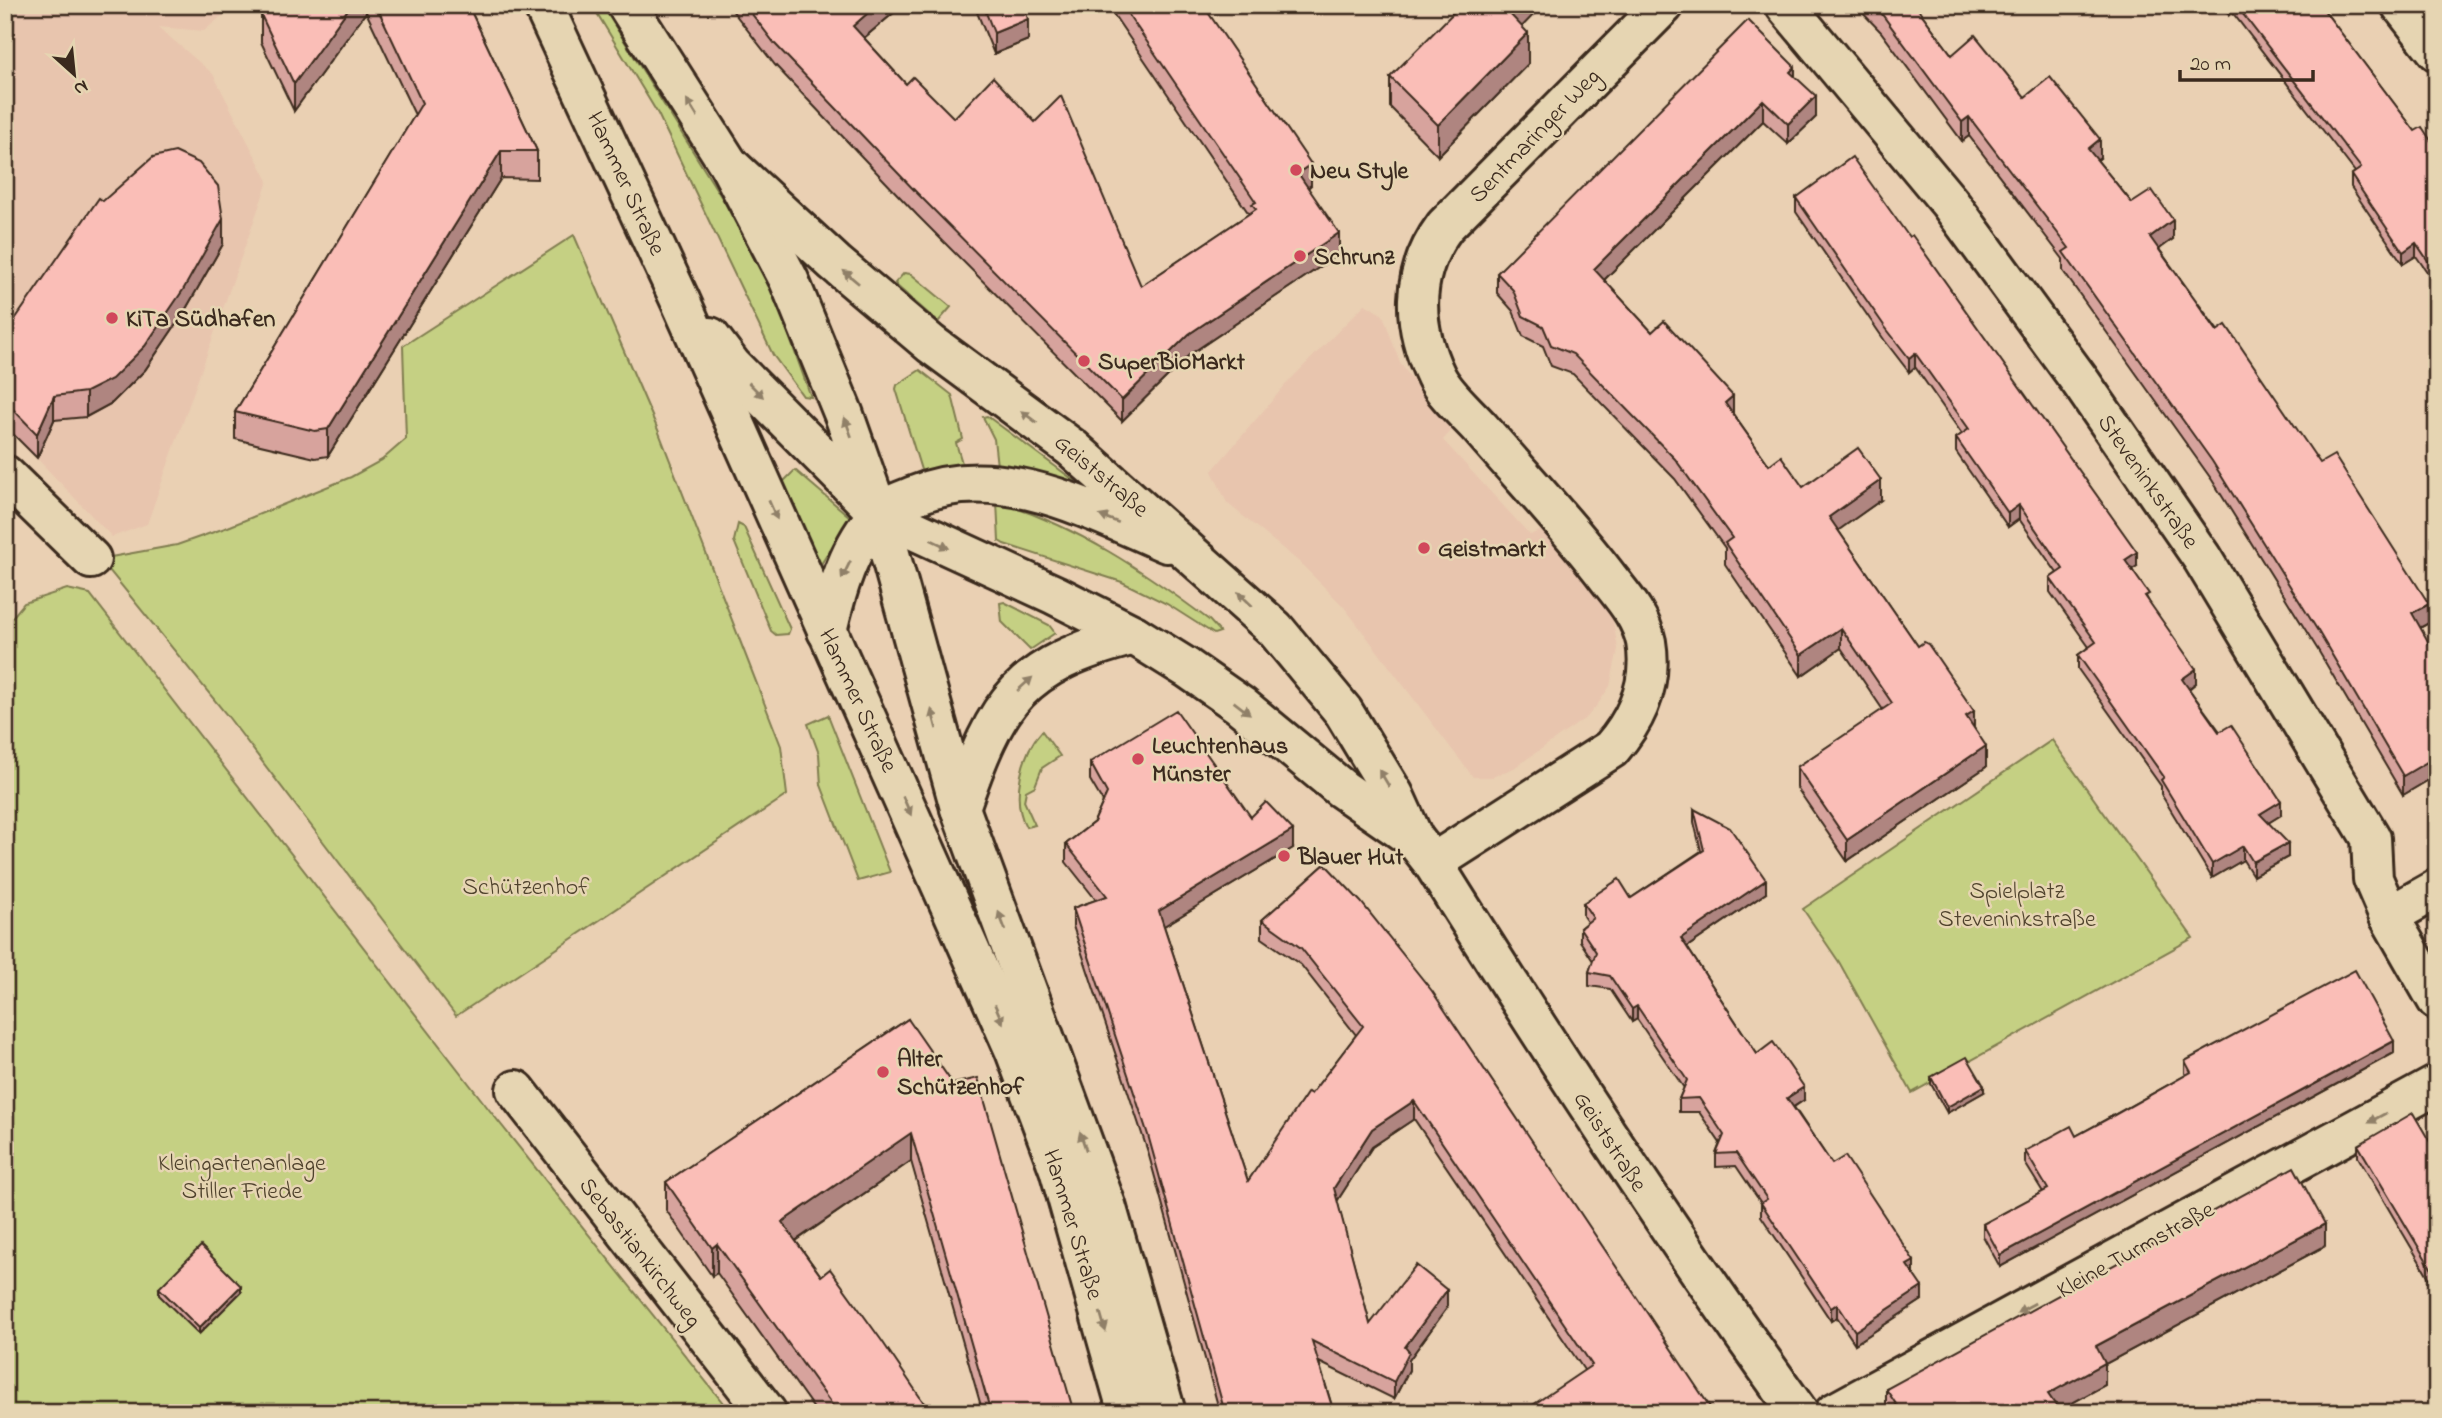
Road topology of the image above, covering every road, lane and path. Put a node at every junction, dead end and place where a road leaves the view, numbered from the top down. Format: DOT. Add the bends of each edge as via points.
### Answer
graph roads {
  1 [pos="543,5"];
  2 [pos="627,5"];
  3 [pos="1664,5"];
  4 [pos="1786,5"];
  5 [pos="2401,5"];
  6 [pos="2437,51"];
  7 [pos="729,165"];
  8 [pos="680,300"];
  9 [pos="5,475"];
  10 [pos="879,514"];
  11 [pos="1194,555"];
  12 [pos="91,559"];
  13 [pos="827,631"];
  14 [pos="1134,635"];
  15 [pos="960,808"];
  16 [pos="1423,851"];
  17 [pos="2437,889"];
  18 [pos="2389,916"];
  19 [pos="2437,1000"];
  20 [pos="2437,1085"];
  21 [pos="516,1090"];
  22 [pos="767,1413"];
  23 [pos="1128,1413"];
  24 [pos="1166,1413"];
  25 [pos="1799,1413"];
  26 [pos="1833,1413"];
  1 -- 8 [label="street, Hammer Straße"];
  7 -- 2 [label="street, Hammer Straße, one-way"];
  3 -- 16 [label="street, Sentmaringer Weg" via="1445,226 1428,249 1420,274 1418,322 1437,378 1577,535 1637,617 1646,642 1648,670 1643,697 1629,728 1611,750"];
  4 -- 18 [label="street, Steveninkstraße" via="1949,202 2202,558 2371,838 2373,879"];
  5 -- 6 [label="street"];
  10 -- 7 [label="street, Hammer Straße, one-way" via="789,280"];
  11 -- 7 [label="street, Geiststraße, one-way" via="1072,448 931,344"];
  8 -- 10 [label="street, Geiststraße, one-way" via="732,366"];
  8 -- 13 [label="street, Hammer Straße, one-way"];
  9 -- 12 [label="street"];
  11 -- 10 [label="street, one-way" via="1063,501 1007,484 950,486 921,493"];
  10 -- 13 [label="street, one-way" via="836,591"];
  10 -- 14 [label="street, Geiststraße, one-way"];
  15 -- 10 [label="street, Hammer Straße, one-way"];
  16 -- 11 [label="street, Geiststraße, one-way" via="1394,795 1320,679 1275,629"];
  13 -- 23 [label="street, Hammer Straße, one-way" via="1038,1108"];
  15 -- 14 [label="street, one-way" via="991,731 1014,694 1041,670 1084,648"];
  14 -- 16 [label="street, Geiststraße, one-way" via="1240,705"];
  24 -- 15 [label="street, Hammer Straße, one-way" via="1106,1205"];
  16 -- 25 [label="street, Geiststraße" via="1622,1158"];
  17 -- 18 [label="street"];
  18 -- 19 [label="street, Steveninkstraße"];
  20 -- 26 [label="street, Kleine Turmstraße, one-way"];
  21 -- 22 [label="street, Sebastiankirchweg"];
}
